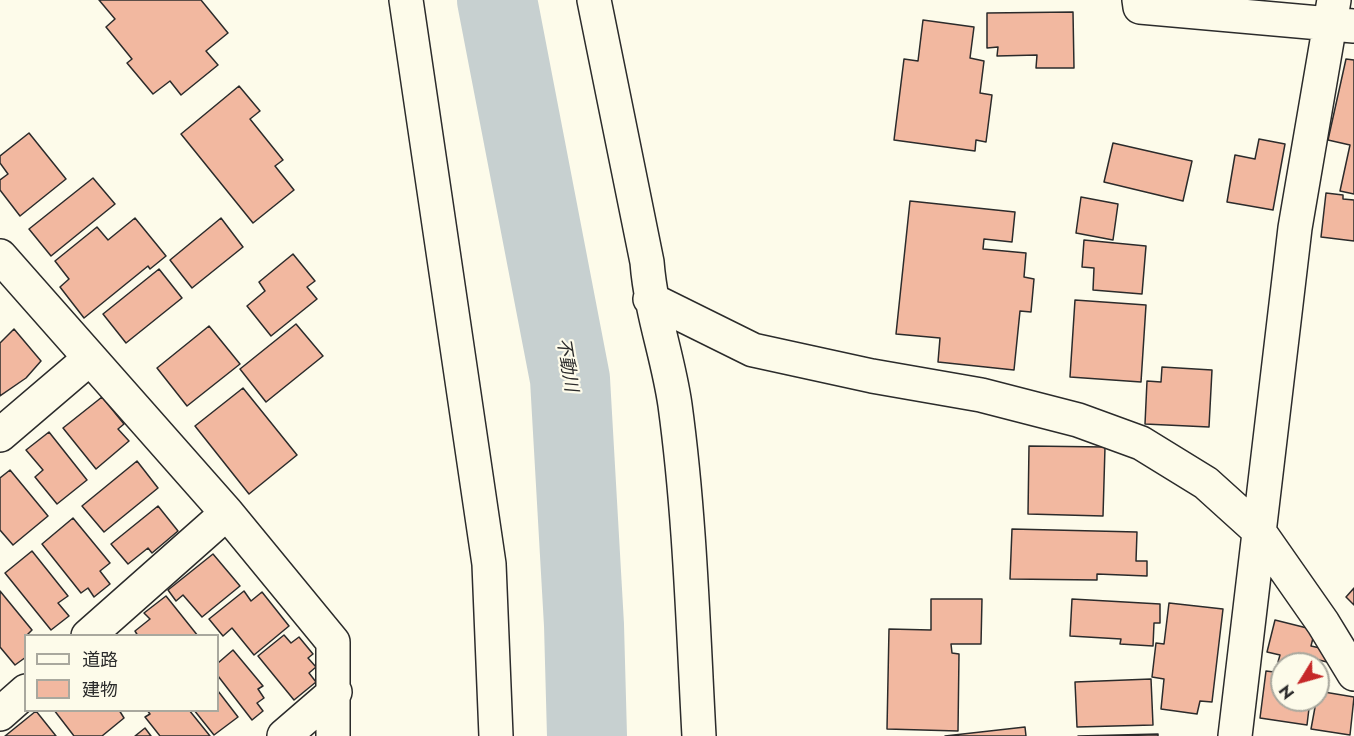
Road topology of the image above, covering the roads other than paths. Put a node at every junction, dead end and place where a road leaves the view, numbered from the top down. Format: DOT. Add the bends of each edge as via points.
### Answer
graph roads {
  1 [pos="406,0"];
  2 [pos="594,0"];
  3 [pos="1139,0"];
  4 [pos="1340,16"];
  5 [pos="0,256"];
  6 [pos="650,299"];
  7 [pos="89,359"];
  8 [pos="0,435"];
  9 [pos="227,513"];
  10 [pos="1258,530"];
  11 [pos="90,634"];
  12 [pos="1354,674"];
  13 [pos="335,692"];
  14 [pos="24,693"];
  15 [pos="0,714"];
  16 [pos="284,736"];
  17 [pos="333,736"];
  18 [pos="496,736"];
  19 [pos="699,736"];
  20 [pos="1235,736"];
  1 -- 18 [label="street" via="489,564"];
  2 -- 6 [label="street" via="647,262"];
  3 -- 4 [label="street" via="1140,7"];
  4 -- 10 [label="street" via="1295,228"];
  5 -- 7 [label="street"];
  6 -- 10 [label="street" via="753,350 981,395 1078,420 1141,443 1206,483"];
  6 -- 19 [label="street" via="674,402 681,461"];
  7 -- 8 [label="street"];
  7 -- 9 [label="street"];
  9 -- 11 [label="street"];
  9 -- 13 [label="street" via="333,642"];
  10 -- 12 [label="street"];
  10 -- 20 [label="street"];
  13 -- 16 [label="street"];
  13 -- 17 [label="street"];
  14 -- 15 [label="street"];
}
